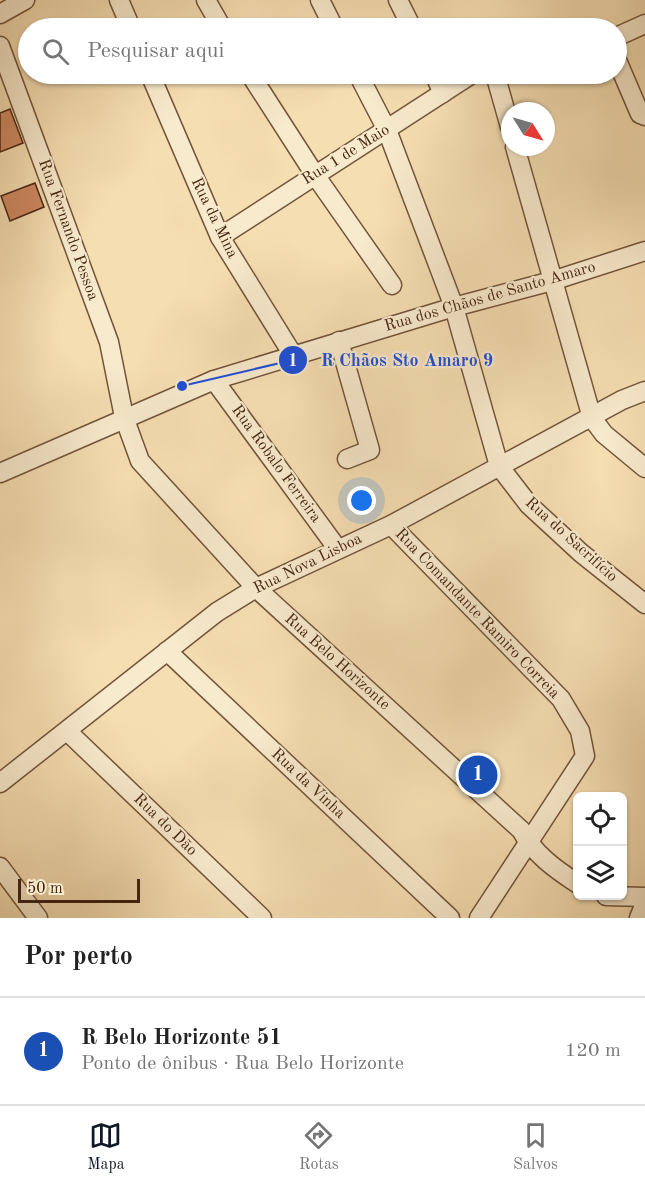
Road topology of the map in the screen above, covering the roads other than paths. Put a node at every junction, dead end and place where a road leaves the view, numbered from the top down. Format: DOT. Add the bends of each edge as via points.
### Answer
graph roads {
  1 [pos="25,0"];
  2 [pos="119,0"];
  3 [pos="206,0"];
  4 [pos="320,0"];
  5 [pos="406,3"];
  6 [pos="0,14"];
  7 [pos="127,18"];
  8 [pos="216,18"];
  9 [pos="329,18"];
  10 [pos="410,18"];
  11 [pos="645,24"];
  12 [pos="627,32"];
  13 [pos="0,46"];
  14 [pos="154,84"];
  15 [pos="256,84"];
  16 [pos="363,84"];
  17 [pos="439,84"];
  18 [pos="457,84"];
  19 [pos="498,84"];
  20 [pos="627,84"];
  21 [pos="443,93"];
  22 [pos="503,102"];
  23 [pos="645,116"];
  24 [pos="387,130"];
  25 [pos="517,156"];
  26 [pos="315,175"];
  27 [pos="220,237"];
  28 [pos="645,251"];
  29 [pos="552,281"];
  30 [pos="392,285"];
  31 [pos="454,307"];
  32 [pos="339,341"];
  33 [pos="293,355"];
  34 [pos="214,380"];
  35 [pos="645,391"];
  36 [pos="124,417"];
  37 [pos="592,418"];
  38 [pos="347,459"];
  39 [pos="499,466"];
  40 [pos="645,468"];
  41 [pos="0,473"];
  42 [pos="391,525"];
  43 [pos="337,548"];
  44 [pos="256,588"];
  45 [pos="645,604"];
  46 [pos="167,651"];
  47 [pos="67,731"];
  48 [pos="0,783"];
  49 [pos="528,843"];
  50 [pos="0,867"];
  51 [pos="573,881"];
  52 [pos="627,897"];
  53 [pos="645,897"];
  54 [pos="645,903"];
  55 [pos="38,918"];
  56 [pos="262,918"];
  57 [pos="450,918"];
  58 [pos="479,918"];
  59 [pos="639,918"];
  1 -- 6 [label="street"];
  2 -- 7 [label="street"];
  3 -- 8 [label="street"];
  4 -- 9 [label="street"];
  5 -- 10 [label="street"];
  11 -- 12 [label="street"];
  13 -- 36 [label="street, Rua Fernando Pessoa" via="109,342"];
  14 -- 27 [label="street, Rua da Mina"];
  15 -- 26 [label="street"];
  16 -- 24 [label="street, Rua do Sacrifício"];
  17 -- 21 [label="street"];
  18 -- 21 [label="street, Rua 1 de Maio"];
  19 -- 22 [label="street"];
  20 -- 23 [label="street" via="640,114"];
  21 -- 24 [label="street, Rua 1 de Maio"];
  24 -- 26 [label="street, Rua 1 de Maio"];
  24 -- 31 [label="street, Rua do Sacrifício"];
  25 -- 29 [label="street"];
  26 -- 27 [label="street, Rua 1 de Maio"];
  26 -- 30 [label="street"];
  27 -- 33 [label="street, Rua da Mina"];
  28 -- 29 [label="street, Rua dos Chãos de Santo Amaro"];
  29 -- 31 [label="street, Rua dos Chãos de Santo Amaro"];
  29 -- 37 [label="street"];
  31 -- 32 [label="street, Rua dos Chãos de Santo Amaro"];
  31 -- 39 [label="street, Rua do Sacrifício"];
  32 -- 33 [label="street, Rua dos Chãos de Santo Amaro"];
  32 -- 38 [label="street" via="370,450"];
  33 -- 34 [label="street, Rua dos Chãos de Santo Amaro"];
  34 -- 36 [label="street, Rua dos Chãos de Santo Amaro"];
  34 -- 43 [label="street, Rua Robalo Ferreira"];
  35 -- 37 [label="street, Rua Nova Lisboa"];
  36 -- 41 [label="street, Rua dos Chãos de Santo Amaro"];
  36 -- 44 [label="street, Rua Belo Horizonte" via="140,461"];
  37 -- 39 [label="street, Rua Nova Lisboa"];
  37 -- 40 [label="street" via="604,434"];
  39 -- 42 [label="street, Rua Nova Lisboa"];
  39 -- 45 [label="street, Rua do Sacrifício" via="529,505"];
  42 -- 43 [label="street, Rua Nova Lisboa"];
  42 -- 49 [label="street, Rua Comandante Ramiro Correia" via="561,699 580,731 585,756"];
  43 -- 44 [label="street, Rua Nova Lisboa"];
  44 -- 46 [label="street, Rua Nova Lisboa"];
  44 -- 49 [label="street, Rua Belo Horizonte" via="521,830"];
  46 -- 47 [label="street, Rua Nova Lisboa"];
  46 -- 57 [label="street, Rua da Vinha"];
  47 -- 48 [label="street, Rua Nova Lisboa"];
  47 -- 56 [label="street, Rua do Dão"];
  49 -- 51 [label="street, Rua Belo Horizonte" via="544,861"];
  49 -- 58 [label="street, Rua Comandante Ramiro Correia"];
  50 -- 55 [label="street"];
  52 -- 53 [label="street"];
  54 -- 59 [label="street"];
}
